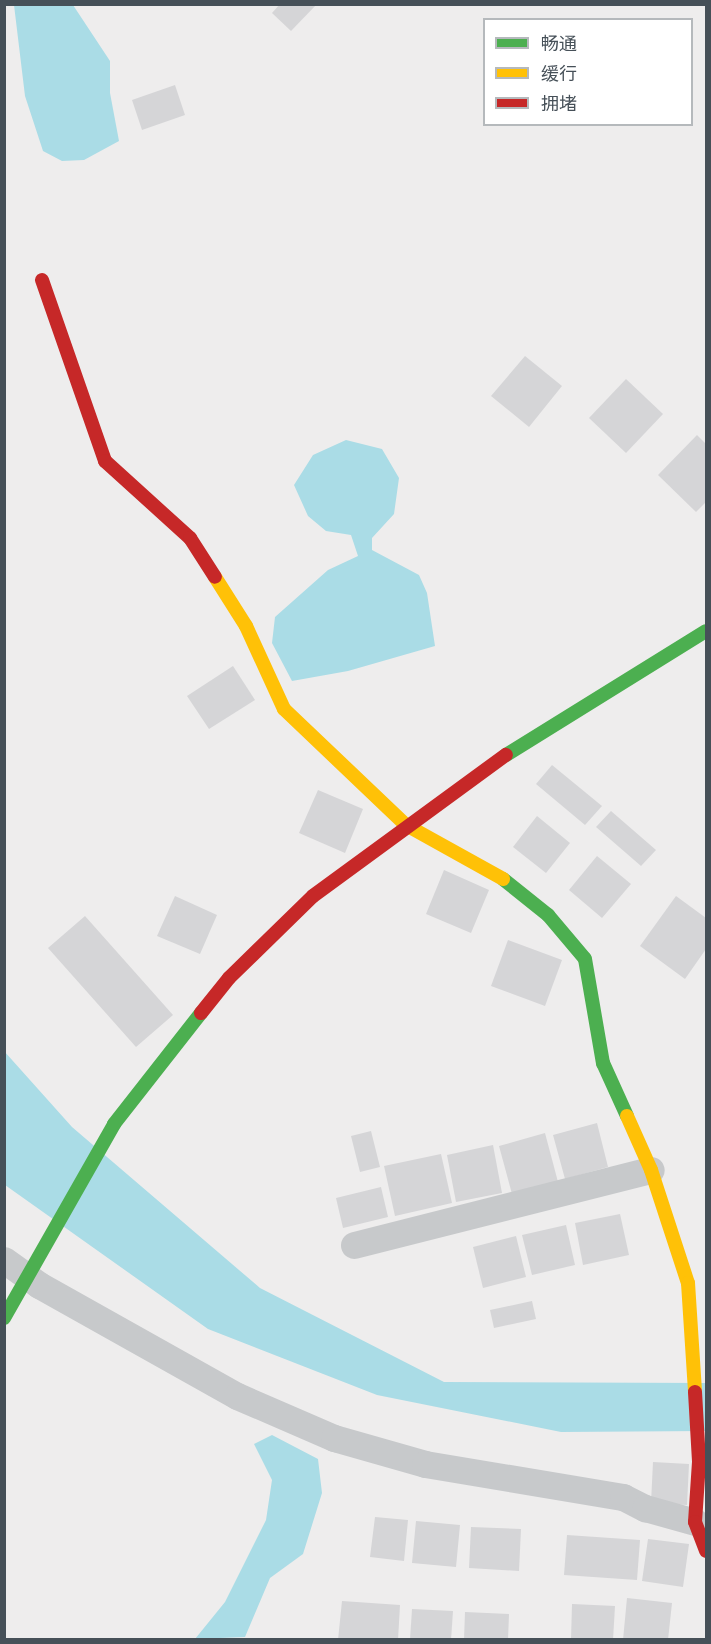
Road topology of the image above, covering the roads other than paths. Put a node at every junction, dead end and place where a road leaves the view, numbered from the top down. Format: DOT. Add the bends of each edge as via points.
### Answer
graph roads {
  1 [pos="42,280"];
  2 [pos="706,631"];
  3 [pos="406,825"];
  4 [pos="651,1170"];
  5 [pos="354,1245"];
  6 [pos="4,1260"];
  7 [pos="4,1318"];
  8 [pos="694,1522"];
  9 [pos="706,1551"];
  1 -- 3 [label="street" via="105,462 190,538 246,626 284,709"];
  2 -- 3 [label="street" via="501,758"];
  3 -- 4 [label="street" via="490,867 548,915 577,946 585,959 603,1063"];
  3 -- 7 [label="street" via="314,896 229,978 114,1124"];
  4 -- 5 [label="street"];
  4 -- 8 [label="street" via="688,1283 699,1462"];
  6 -- 8 [label="street" via="39,1285 237,1396 334,1438 425,1464 623,1497 645,1508"];
  8 -- 9 [label="street"];
}
